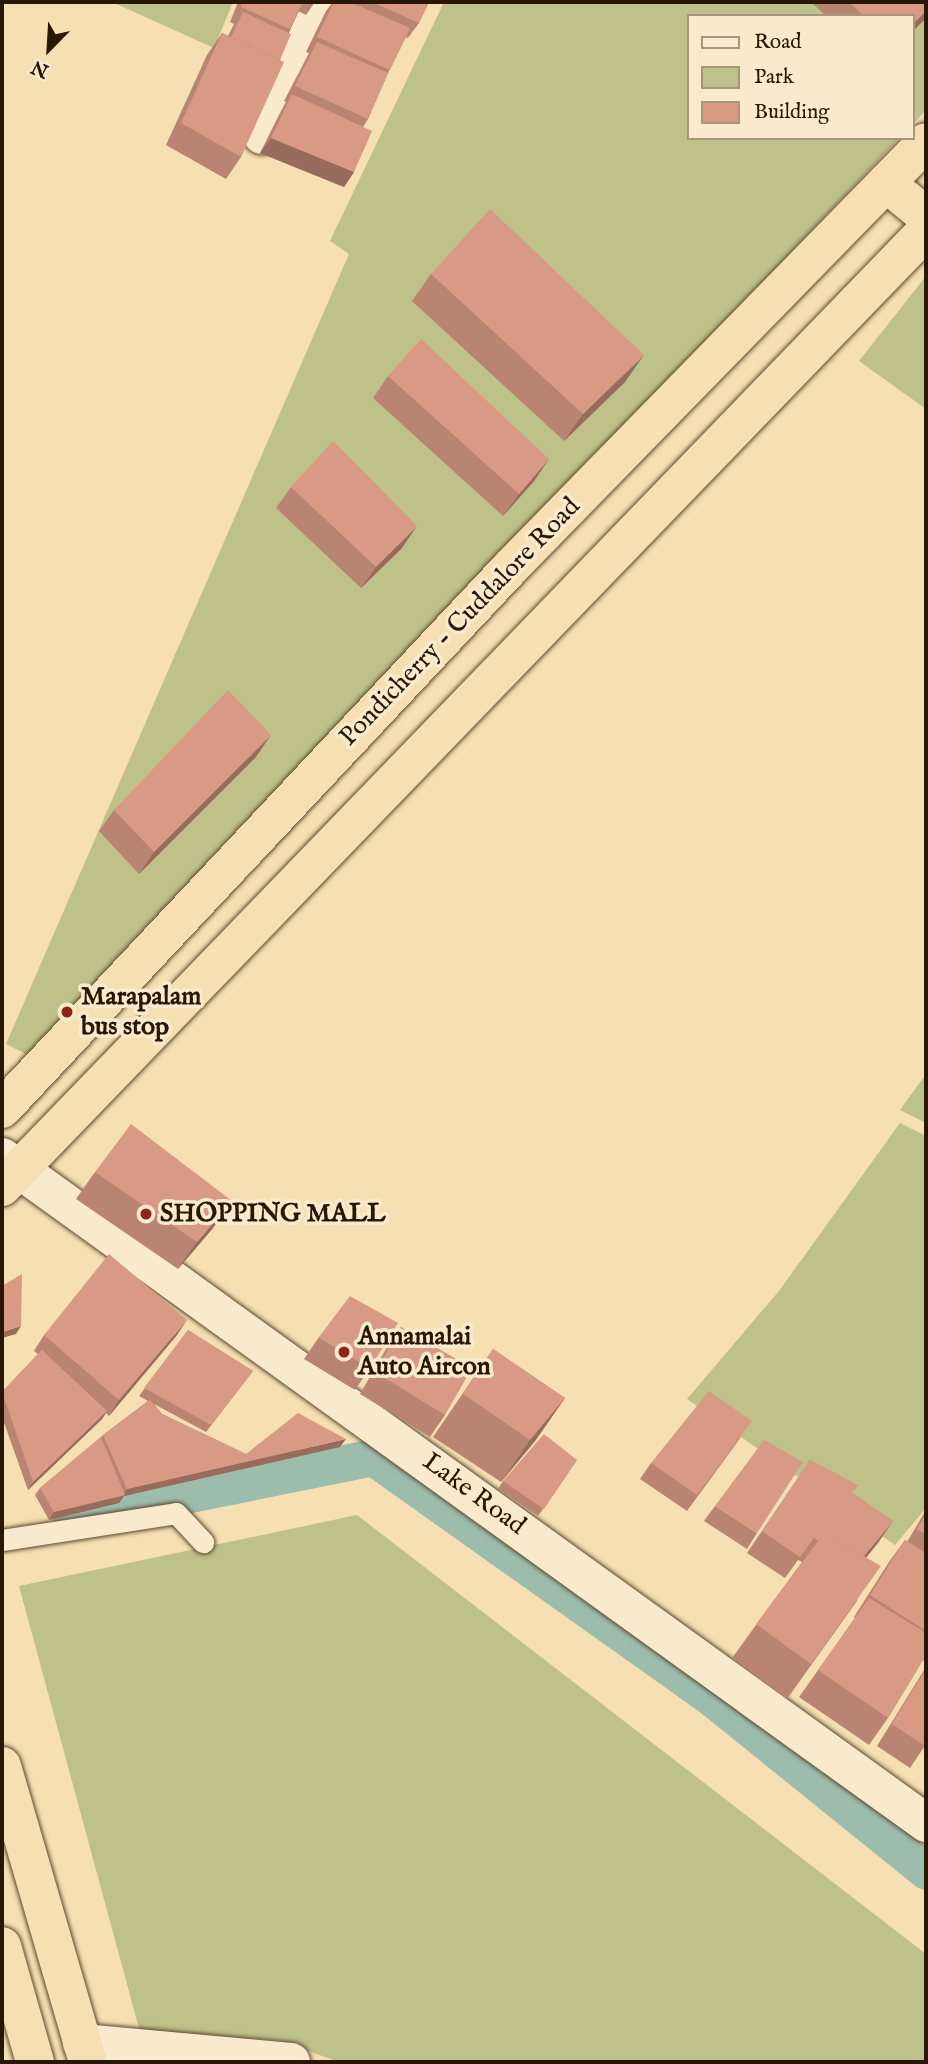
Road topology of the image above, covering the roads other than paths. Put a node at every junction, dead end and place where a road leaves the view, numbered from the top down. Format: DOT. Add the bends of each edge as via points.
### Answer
graph roads {
  1 [pos="324,2"];
  2 [pos="262,135"];
  3 [pos="926,142"];
  4 [pos="886,183"];
  5 [pos="926,216"];
  6 [pos="926,231"];
  7 [pos="2,1109"];
  8 [pos="7,1172"];
  9 [pos="2,1540"];
  10 [pos="203,1542"];
  11 [pos="2,1766"];
  12 [pos="926,1823"];
  13 [pos="2,1946"];
  14 [pos="85,2052"];
  15 [pos="35,2062"];
  16 [pos="292,2062"];
  1 -- 2 [label="street"];
  3 -- 4 [label="highway, Pondicherry - Cuddalore Road"];
  4 -- 5 [label="highway"];
  4 -- 7 [label="highway, Pondicherry - Cuddalore Road" via="510,568"];
  6 -- 8 [label="highway"];
  8 -- 12 [label="street, Lake Road" via="413,1452"];
  9 -- 10 [label="lane" via="176,1513"];
  11 -- 14 [label="highway"];
  13 -- 15 [label="highway"];
  14 -- 16 [label="street"];
}
